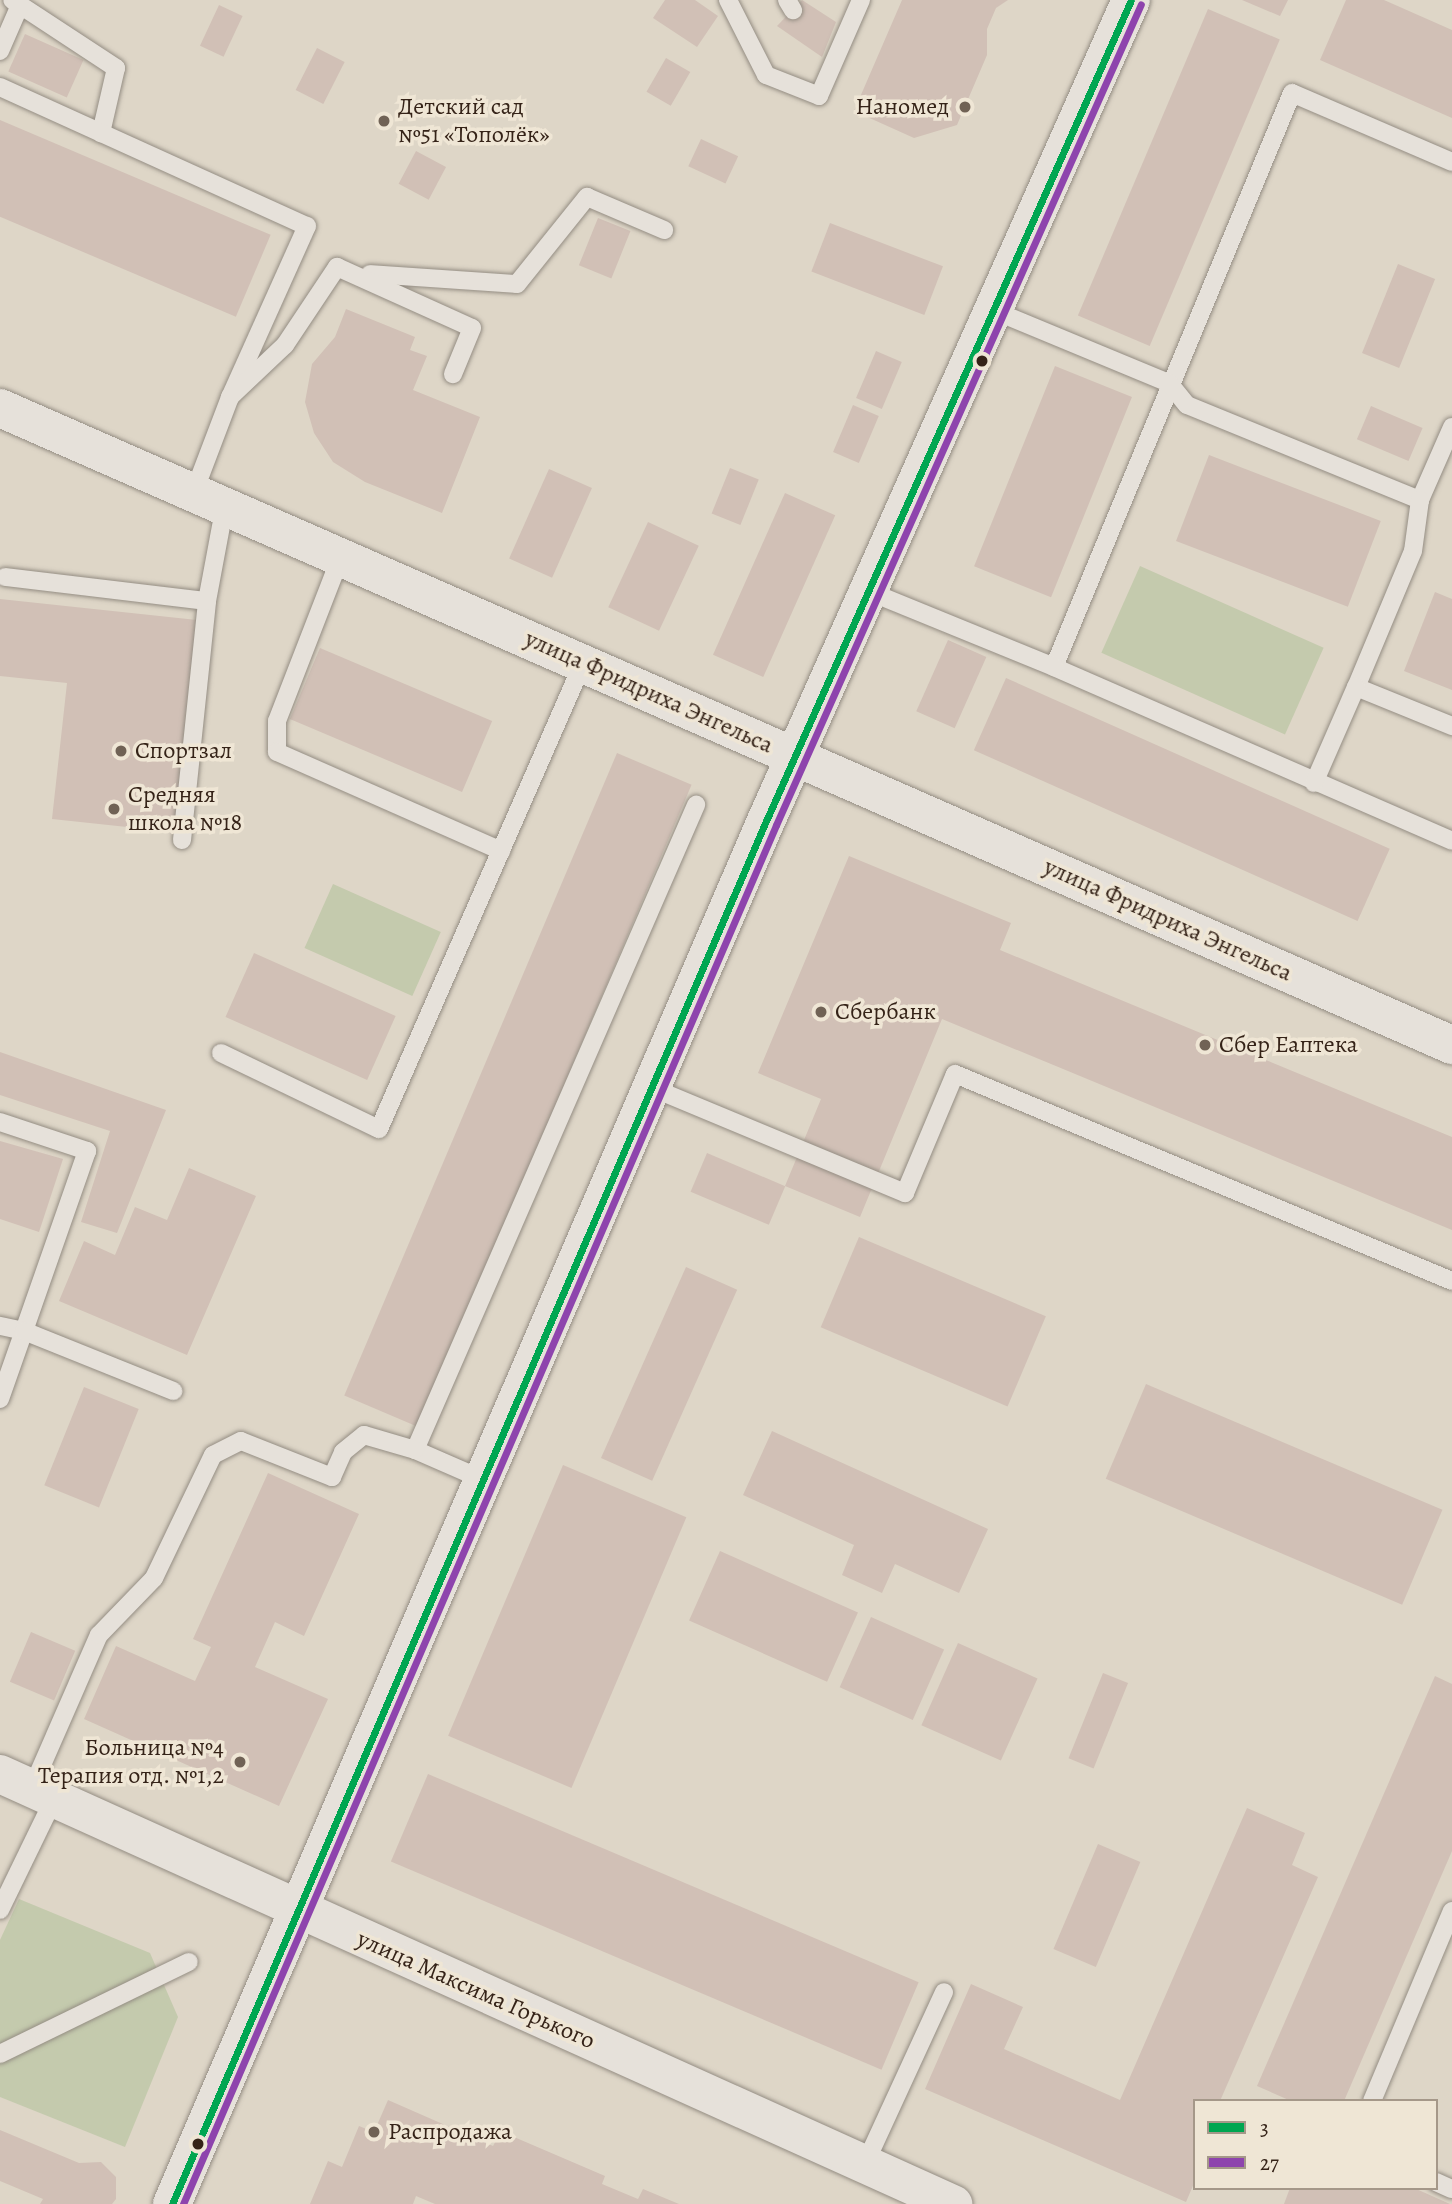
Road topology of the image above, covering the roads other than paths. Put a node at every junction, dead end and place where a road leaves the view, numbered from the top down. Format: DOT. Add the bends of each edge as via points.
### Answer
graph roads {
  1 [pos="728,0"];
  2 [pos="861,0"];
  3 [pos="1131,0"];
  4 [pos="16,2"];
  5 [pos="0,51"];
  6 [pos="0,87"];
  7 [pos="101,133"];
  8 [pos="1452,162"];
  9 [pos="664,230"];
  10 [pos="359,274"];
  11 [pos="995,311"];
  12 [pos="453,374"];
  13 [pos="1169,383"];
  14 [pos="230,397"];
  15 [pos="0,408"];
  16 [pos="1452,427"];
  17 [pos="210,498"];
  18 [pos="1420,500"];
  19 [pos="341,556"];
  20 [pos="5,577"];
  21 [pos="868,591"];
  22 [pos="207,601"];
  23 [pos="583,663"];
  24 [pos="1054,667"];
  25 [pos="1356,687"];
  26 [pos="1452,726"];
  27 [pos="795,757"];
  28 [pos="1314,783"];
  29 [pos="696,805"];
  30 [pos="182,841"];
  31 [pos="1452,841"];
  32 [pos="502,851"];
  33 [pos="1452,1045"];
  34 [pos="220,1053"];
  35 [pos="655,1088"];
  36 [pos="0,1122"];
  37 [pos="1452,1281"];
  38 [pos="0,1326"];
  39 [pos="24,1331"];
  40 [pos="173,1391"];
  41 [pos="0,1399"];
  42 [pos="415,1450"];
  43 [pos="484,1480"];
  44 [pos="29,1787"];
  45 [pos="297,1909"];
  46 [pos="0,1910"];
  47 [pos="1452,1911"];
  48 [pos="189,1962"];
  49 [pos="944,1992"];
  50 [pos="0,2054"];
  51 [pos="1373,2099"];
  52 [pos="865,2164"];
  53 [pos="172,2204"];
  54 [pos="953,2204"];
  1 -- 2 [label="lane" via="766,75 819,96"];
  3 -- 11 [label="street"];
  4 -- 5 [label="lane"];
  4 -- 7 [label="lane" via="116,68"];
  6 -- 7 [label="lane"];
  7 -- 14 [label="lane" via="307,226"];
  8 -- 13 [label="lane" via="1292,93"];
  9 -- 10 [label="lane" via="587,197 517,284"];
  10 -- 12 [label="lane" via="472,328"];
  10 -- 14 [label="lane" via="337,267 285,345"];
  11 -- 13 [label="lane"];
  11 -- 21 [label="street"];
  13 -- 18 [label="lane" via="1187,405"];
  13 -- 24 [label="lane"];
  14 -- 17 [label="lane"];
  15 -- 17 [label="street, улица Фридриха Энгельса"];
  16 -- 18 [label="lane"];
  17 -- 19 [label="street, улица Фридриха Энгельса"];
  17 -- 22 [label="lane"];
  18 -- 25 [label="lane" via="1413,551"];
  19 -- 23 [label="street, улица Фридриха Энгельса"];
  19 -- 32 [label="lane" via="277,721 277,752"];
  20 -- 22 [label="lane"];
  21 -- 24 [label="lane"];
  21 -- 27 [label="street"];
  22 -- 30 [label="lane"];
  23 -- 27 [label="street, улица Фридриха Энгельса"];
  23 -- 32 [label="lane"];
  24 -- 28 [label="lane"];
  25 -- 26 [label="lane"];
  25 -- 28 [label="lane"];
  27 -- 33 [label="street, улица Фридриха Энгельса"];
  27 -- 35 [label="street"];
  28 -- 31 [label="lane"];
  29 -- 42 [label="lane"];
  32 -- 34 [label="lane" via="379,1129"];
  35 -- 37 [label="lane" via="905,1193 955,1074"];
  35 -- 43 [label="street"];
  36 -- 39 [label="lane" via="87,1151"];
  38 -- 39 [label="lane"];
  39 -- 40 [label="lane"];
  39 -- 41 [label="lane"];
  42 -- 43 [label="lane"];
  42 -- 44 [label="lane" via="364,1435 342,1452 332,1477 241,1441 213,1455 154,1578 99,1635"];
  43 -- 45 [label="street"];
  44 -- 45 [label="street, улица Максима Горького"];
  44 -- 46 [label="lane"];
  45 -- 52 [label="street, улица Максима Горького"];
  45 -- 53 [label="street"];
  47 -- 51 [label="lane"];
  48 -- 50 [label="lane"];
  49 -- 52 [label="lane"];
  52 -- 54 [label="street, улица Максима Горького"];
}
